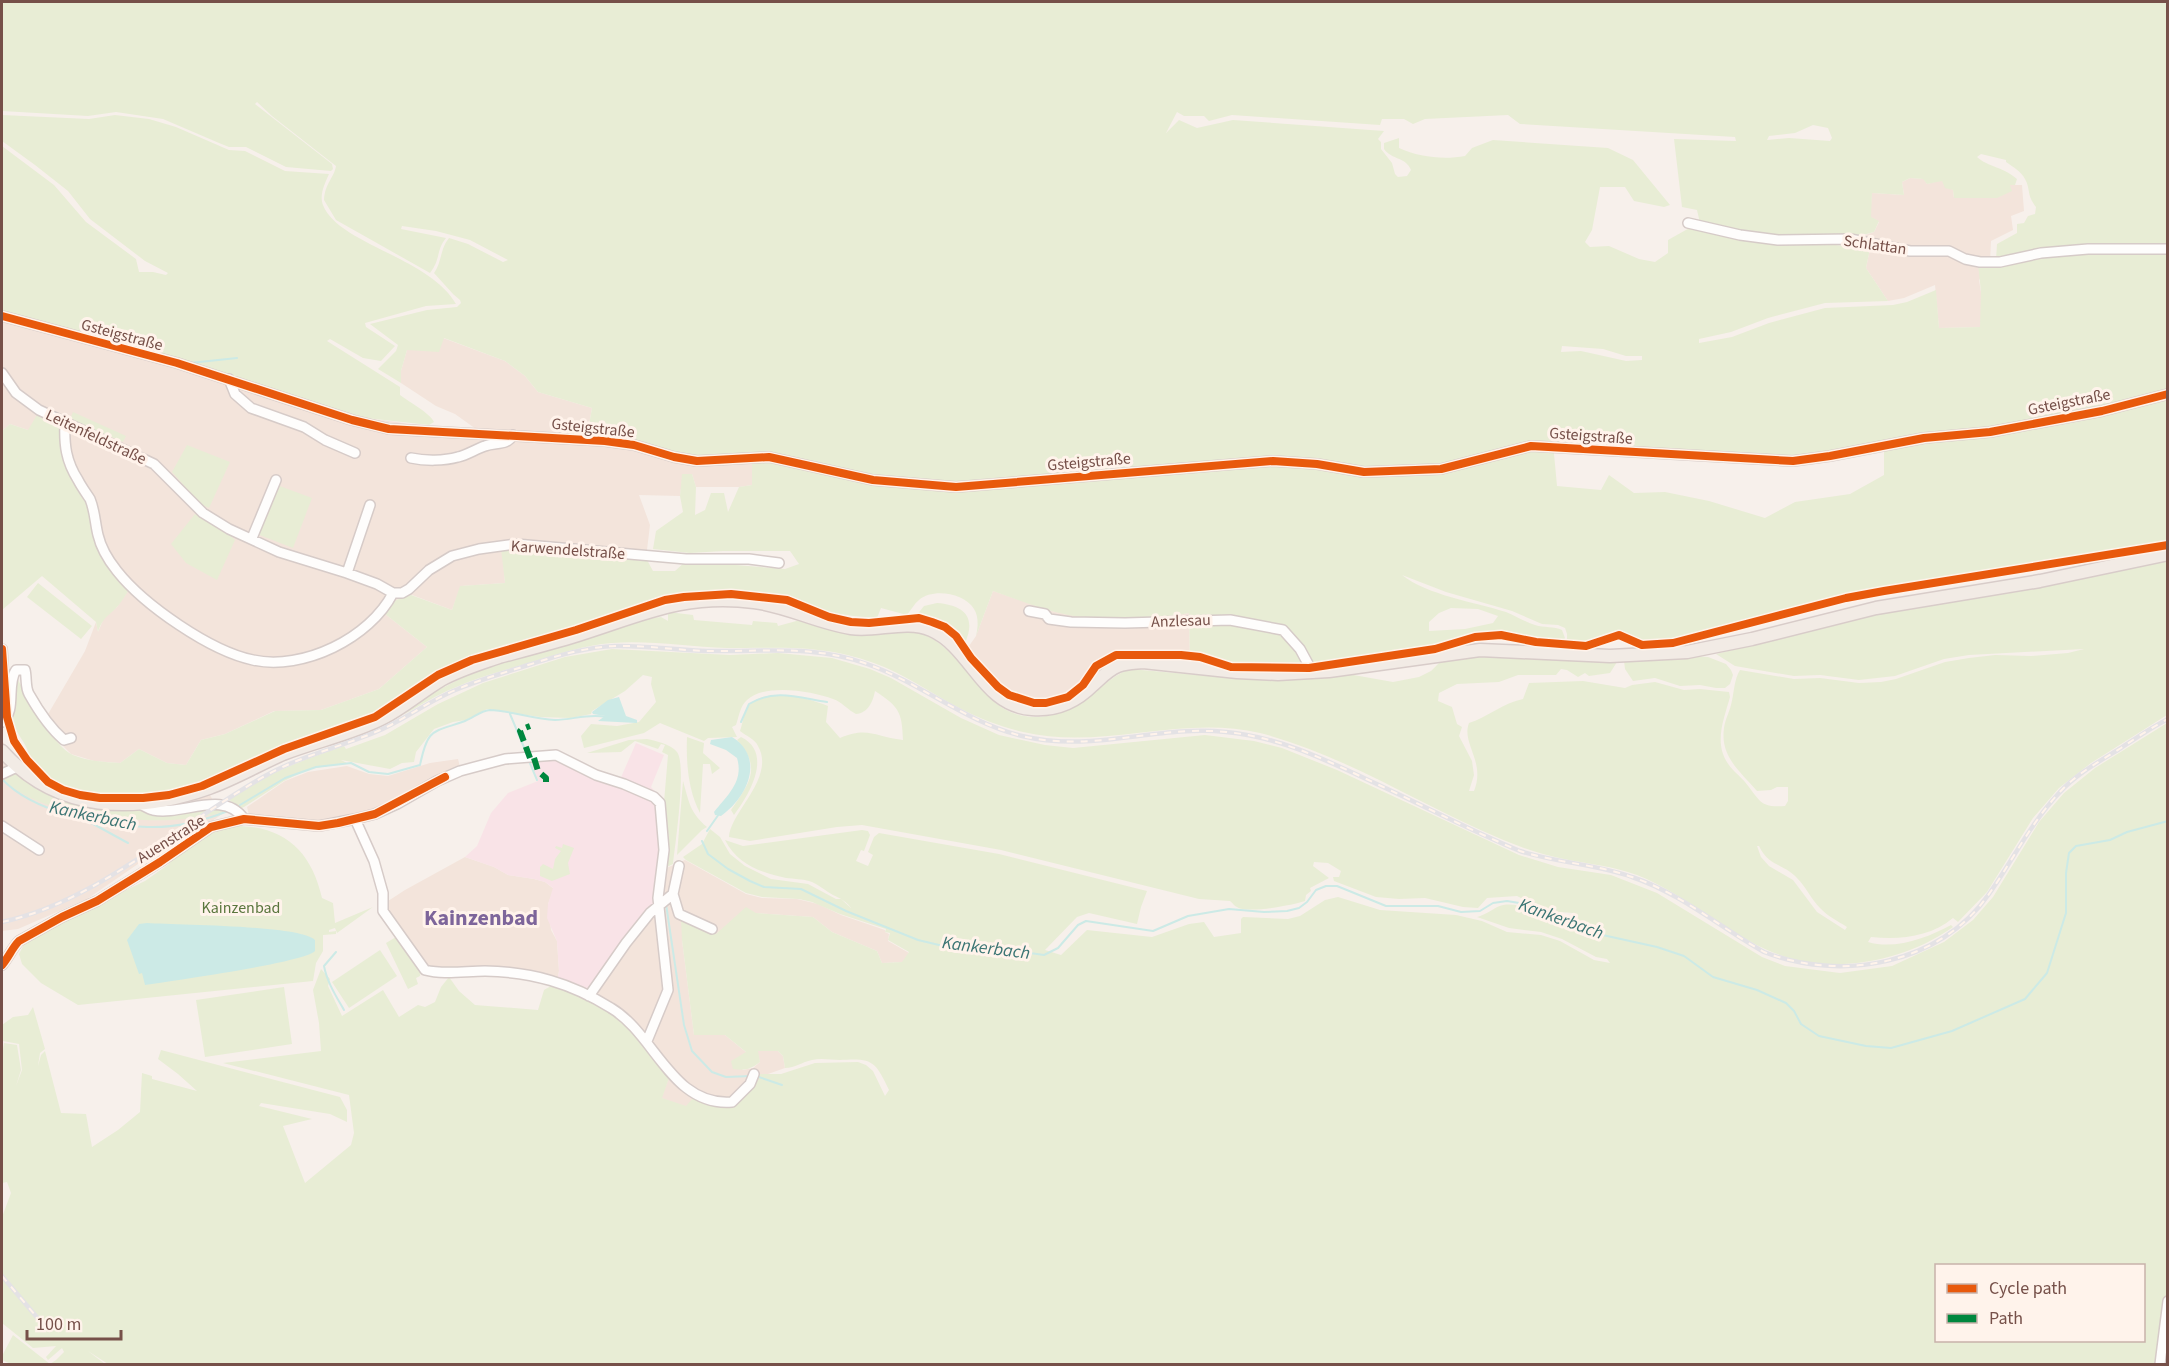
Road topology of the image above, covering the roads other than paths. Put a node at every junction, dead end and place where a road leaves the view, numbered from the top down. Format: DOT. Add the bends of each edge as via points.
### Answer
graph roads {
  1 [pos="1688,223"];
  2 [pos="2168,249"];
  3 [pos="2,316"];
  4 [pos="2,373"];
  5 [pos="229,379"];
  6 [pos="2168,394"];
  7 [pos="65,423"];
  8 [pos="513,435"];
  9 [pos="355,453"];
  10 [pos="411,458"];
  11 [pos="276,480"];
  12 [pos="370,505"];
  13 [pos="252,538"];
  14 [pos="2168,554"];
  15 [pos="779,563"];
  16 [pos="347,573"];
  17 [pos="393,593"];
  18 [pos="1029,611"];
  19 [pos="2,650"];
  20 [pos="1313,673"];
  21 [pos="4,720"];
  22 [pos="70,738"];
  23 [pos="2,751"];
  24 [pos="17,767"];
  25 [pos="3,773"];
  26 [pos="140,804"];
  27 [pos="238,812"];
  28 [pos="355,819"];
  29 [pos="2,826"];
  30 [pos="39,850"];
  31 [pos="679,866"];
  32 [pos="666,900"];
  33 [pos="712,929"];
  34 [pos="2,949"];
  35 [pos="11,954"];
  36 [pos="2,965"];
  37 [pos="589,996"];
  38 [pos="646,1041"];
  39 [pos="754,1075"];
  40 [pos="2168,1301"];
  41 [pos="2160,1365"];
  1 -- 2 [label="street, Schlattan" via="1778,240 1850,239 1910,251 1949,251 1980,262 2000,262 2041,252"];
  3 -- 5 [label="street, Gsteigstraße"];
  4 -- 7 [label="street, Leitenfeldstraße" via="26,402"];
  5 -- 8 [label="street, Gsteigstraße" via="388,429"];
  5 -- 9 [label="street" via="235,394 251,408 304,427"];
  6 -- 8 [label="street, Gsteigstraße" via="1990,432 1924,438 1793,461 1531,446 1442,469 1364,472 1273,461 956,487 873,480 769,458 697,461 634,445"];
  7 -- 13 [label="street, Leitenfeldstraße" via="154,464 203,513"];
  7 -- 17 [label="street, Karwendelstraße" via="67,458 89,499 98,537 109,560 138,594 209,642 258,661 311,655 335,647 361,631"];
  8 -- 10 [label="street, Gsteigstraße" via="504,444 484,446 458,458"];
  11 -- 13 [label="street"];
  12 -- 16 [label="street"];
  13 -- 16 [label="street, Leitenfeldstraße" via="279,552"];
  14 -- 20 [label="main road" via="2040,581 1876,608 1687,652 1610,656 1480,650"];
  15 -- 17 [label="street, Karwendelstraße" via="516,544 452,556 405,591"];
  16 -- 17 [label="street, Leitenfeldstraße"];
  18 -- 20 [label="street, Anzlesau" via="1071,622 1230,620 1283,630 1294,640"];
  19 -- 21 [label="street"];
  20 -- 26 [label="main road" via="1256,674 1128,663 1107,672 1070,703 1047,710 1025,709 994,693 952,645 931,630 908,626 851,628 757,602 691,601 660,607 475,665 440,681 371,723 286,753 212,787"];
  21 -- 22 [label="street" via="13,675 16,670 25,670 28,692 43,716 64,740"];
  23 -- 24 [label="main road"];
  24 -- 25 [label="street"];
  24 -- 26 [label="main road" via="48,788 70,797"];
  26 -- 27 [label="street" via="153,810 223,804"];
  27 -- 28 [label="street, Auenstraße" via="319,826"];
  27 -- 35 [label="street, Auenstraße" via="97,901 18,940"];
  28 -- 32 [label="street, Auenstraße" via="389,807 460,771 504,759 556,755 660,803"];
  28 -- 37 [label="street" via="376,868 383,911 425,970 518,974 557,981"];
  29 -- 30 [label="street"];
  31 -- 32 [label="street"];
  32 -- 33 [label="street" via="679,914"];
  32 -- 37 [label="street" via="650,913"];
  32 -- 38 [label="street" via="668,990"];
  34 -- 35 [label="street"];
  35 -- 36 [label="street, Auenstraße"];
  37 -- 38 [label="street" via="612,1008"];
  38 -- 39 [label="street" via="673,1076 708,1100 732,1102"];
  40 -- 41 [label="street"];
}
